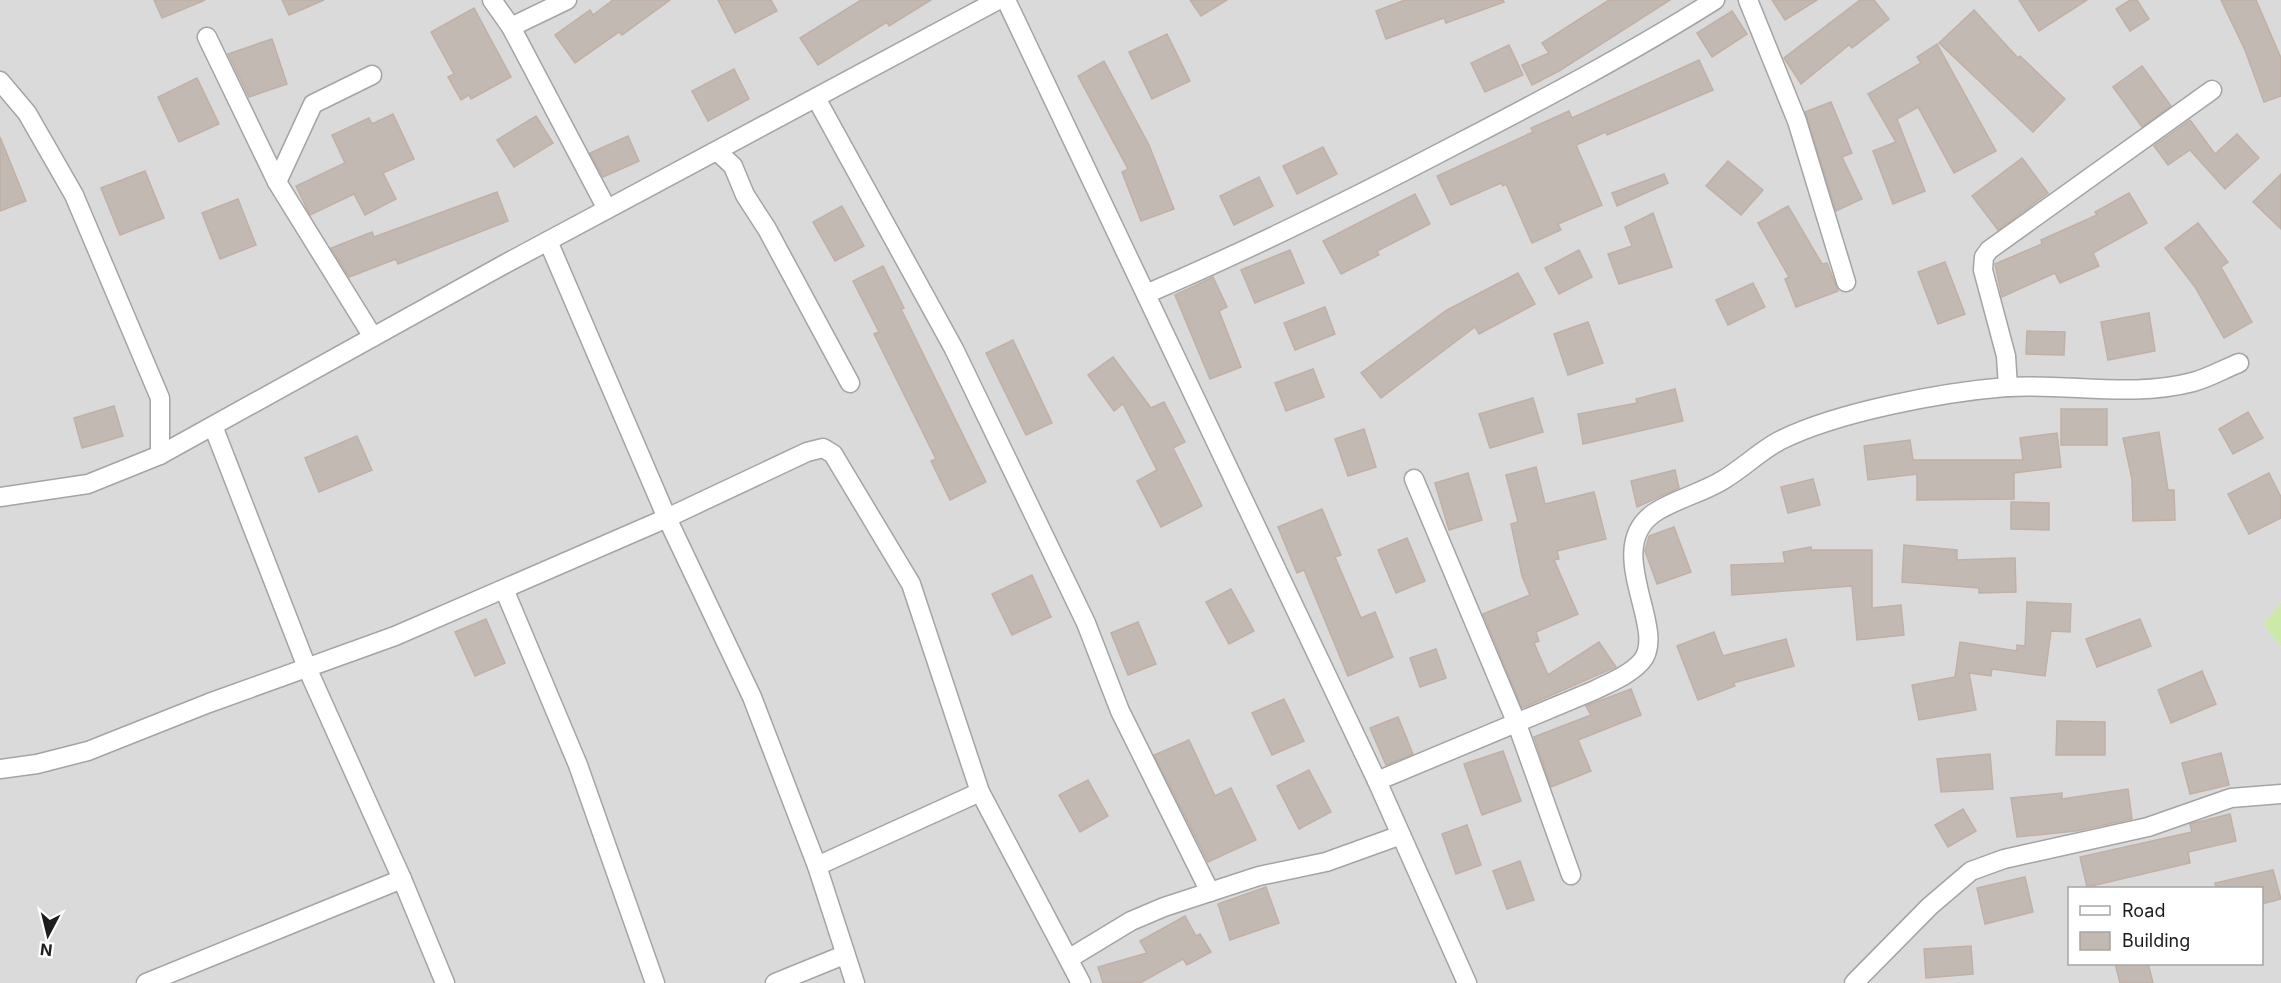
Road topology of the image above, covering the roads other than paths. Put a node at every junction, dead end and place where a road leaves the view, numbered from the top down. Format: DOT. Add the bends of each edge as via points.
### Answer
graph roads {
  1 [pos="492,0"];
  2 [pos="567,0"];
  3 [pos="998,0"];
  4 [pos="1006,0"];
  5 [pos="1715,0"];
  6 [pos="1748,0"];
  7 [pos="511,27"];
  8 [pos="207,37"];
  9 [pos="372,75"];
  10 [pos="0,81"];
  11 [pos="2212,90"];
  12 [pos="816,98"];
  13 [pos="717,151"];
  14 [pos="277,182"];
  15 [pos="607,209"];
  16 [pos="548,241"];
  17 [pos="1846,282"];
  18 [pos="1146,294"];
  19 [pos="373,337"];
  20 [pos="2239,363"];
  21 [pos="850,383"];
  22 [pos="2008,387"];
  23 [pos="213,426"];
  24 [pos="160,455"];
  25 [pos="1414,479"];
  26 [pos="0,497"];
  27 [pos="667,518"];
  28 [pos="504,589"];
  29 [pos="308,670"];
  30 [pos="1517,724"];
  31 [pos="0,769"];
  32 [pos="1377,781"];
  33 [pos="980,792"];
  34 [pos="2281,794"];
  35 [pos="1401,835"];
  36 [pos="817,866"];
  37 [pos="1571,875"];
  38 [pos="402,879"];
  39 [pos="1210,892"];
  40 [pos="844,955"];
  41 [pos="1070,958"];
  42 [pos="146,983"];
  43 [pos="446,983"];
  44 [pos="655,983"];
  45 [pos="775,983"];
  46 [pos="855,983"];
  47 [pos="1081,983"];
  48 [pos="1467,983"];
  49 [pos="1854,983"];
  1 -- 7 [label="street"];
  2 -- 7 [label="street"];
  3 -- 12 [label="street"];
  4 -- 18 [label="street"];
  5 -- 18 [label="street" via="1667,31 1532,105 1361,194 1233,257"];
  6 -- 17 [label="street" via="1797,121"];
  7 -- 15 [label="street"];
  8 -- 14 [label="street"];
  9 -- 14 [label="street" via="313,104"];
  10 -- 24 [label="street" via="27,113 74,195 160,398"];
  11 -- 22 [label="street" via="1984,257 1983,270 2006,356"];
  12 -- 13 [label="street"];
  12 -- 39 [label="street" via="964,369 1086,623 1120,711"];
  13 -- 15 [label="street"];
  13 -- 21 [label="street" via="734,166 745,195"];
  14 -- 19 [label="street"];
  15 -- 16 [label="street"];
  16 -- 19 [label="street"];
  16 -- 27 [label="street"];
  18 -- 32 [label="street"];
  19 -- 23 [label="street"];
  20 -- 22 [label="street" via="2194,382 2152,388"];
  22 -- 30 [label="street" via="1915,401 1807,428 1756,455 1723,481 1654,513 1635,536 1632,555 1648,643 1642,661 1622,677"];
  23 -- 24 [label="street"];
  23 -- 29 [label="street"];
  24 -- 26 [label="street" via="88,484"];
  25 -- 30 [label="street"];
  27 -- 28 [label="street"];
  27 -- 33 [label="street" via="807,452 823,448 833,454 911,584"];
  27 -- 36 [label="street" via="752,697"];
  28 -- 29 [label="street"];
  28 -- 44 [label="street" via="578,765"];
  29 -- 31 [label="street" via="209,703 88,751"];
  29 -- 38 [label="street"];
  30 -- 32 [label="street"];
  30 -- 37 [label="street"];
  32 -- 35 [label="street"];
  33 -- 36 [label="street"];
  33 -- 41 [label="street"];
  34 -- 49 [label="street" via="2231,798 2148,827 2004,859 1971,871 1930,906"];
  35 -- 39 [label="street" via="1326,862 1259,876"];
  35 -- 48 [label="street"];
  36 -- 40 [label="street"];
  38 -- 42 [label="street"];
  38 -- 43 [label="street"];
  39 -- 41 [label="street" via="1131,921"];
  40 -- 45 [label="street"];
  40 -- 46 [label="street"];
  41 -- 47 [label="street"];
}
